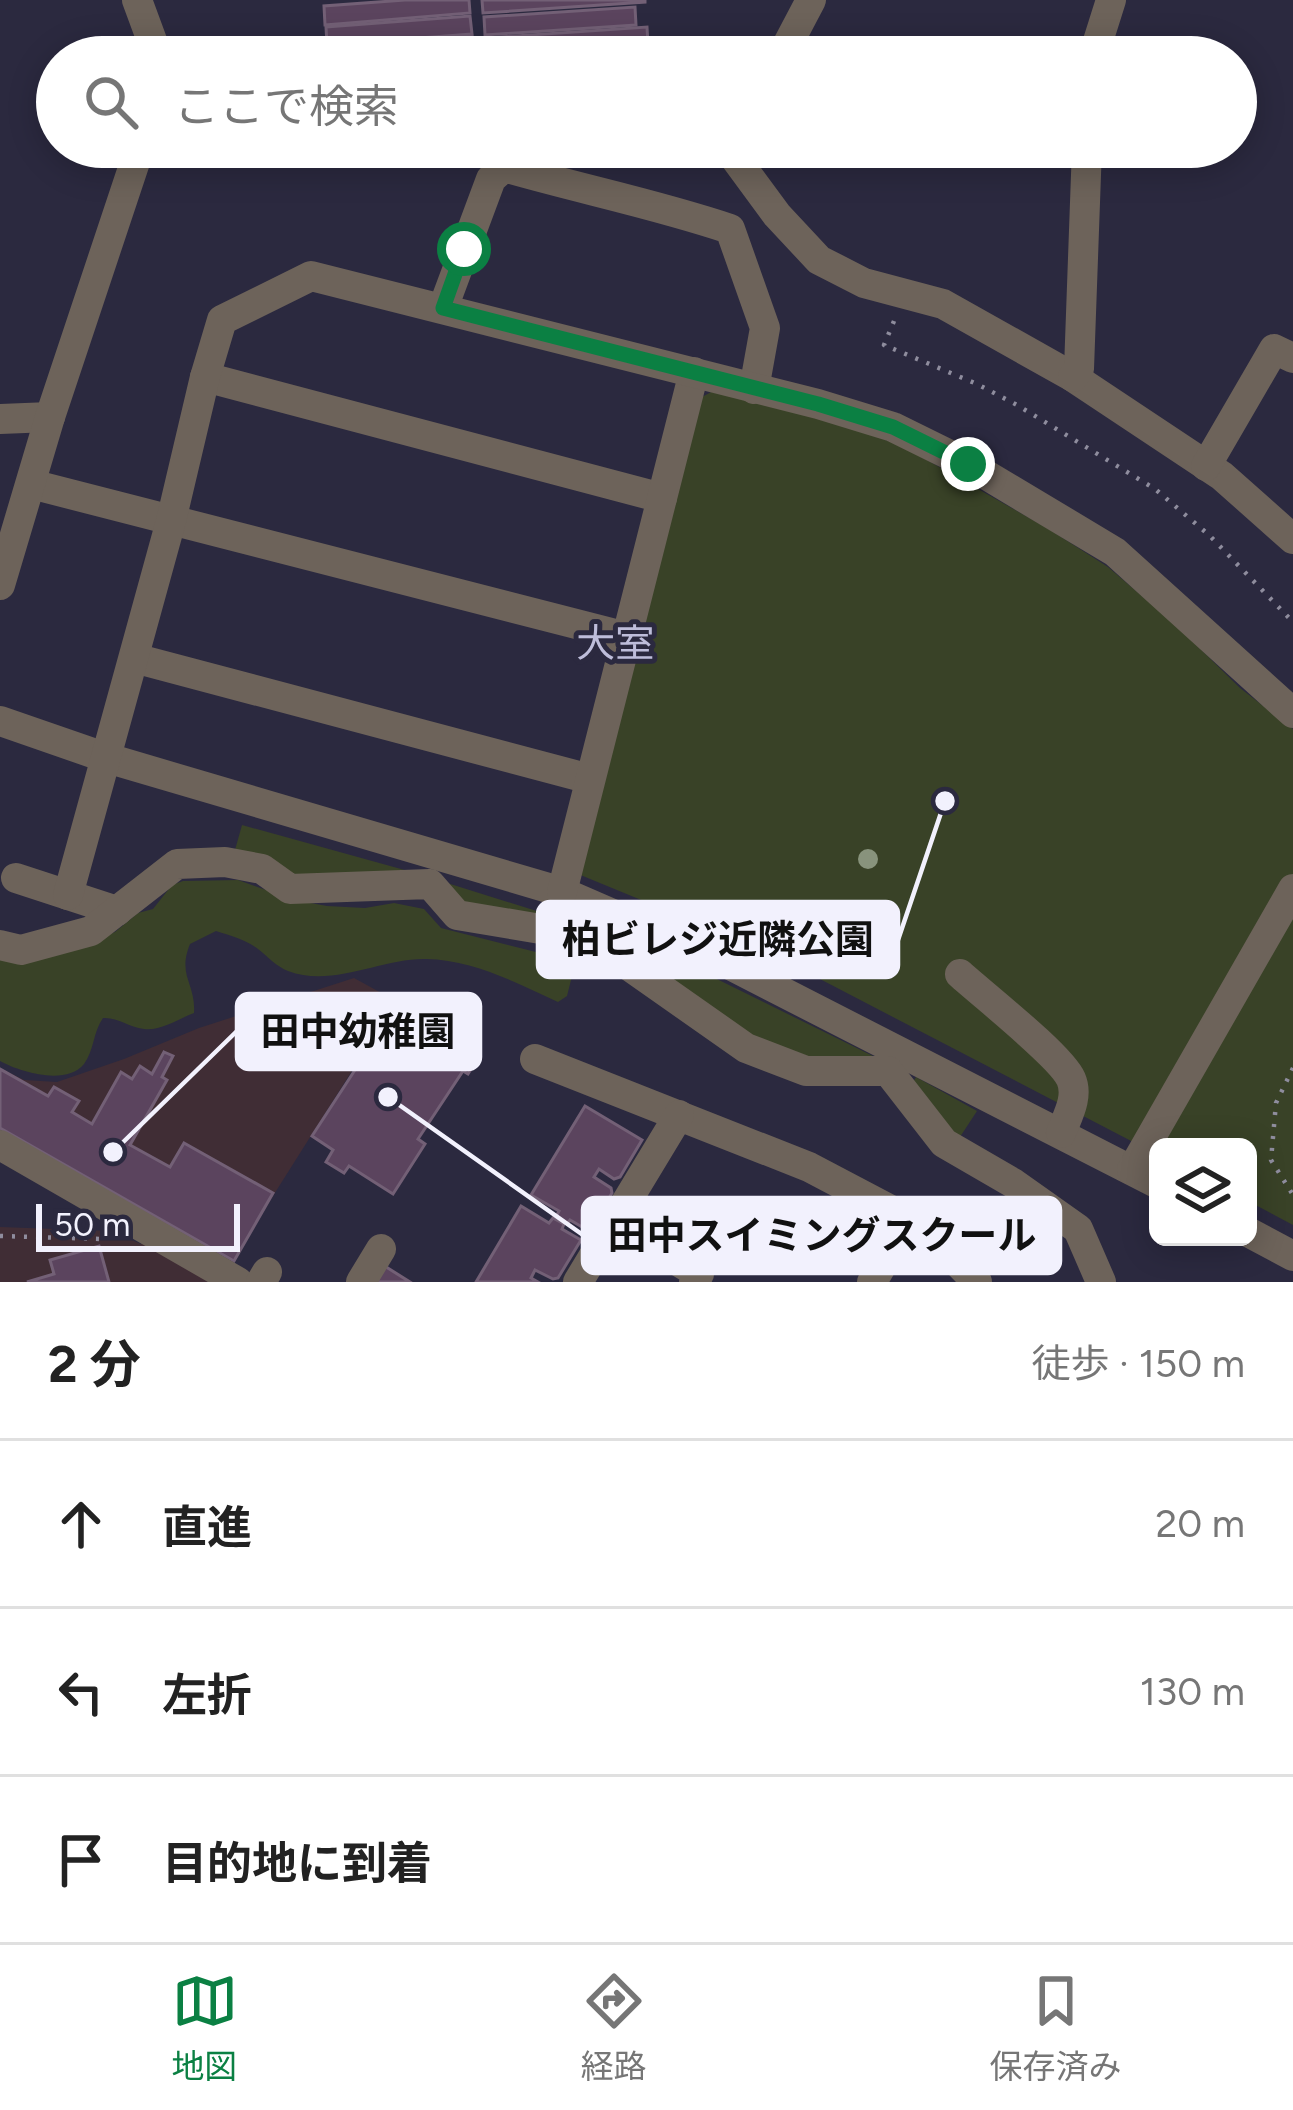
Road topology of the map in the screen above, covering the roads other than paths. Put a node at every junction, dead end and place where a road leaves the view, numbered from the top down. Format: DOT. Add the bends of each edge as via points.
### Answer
graph roads {
  1 [pos="137,0"];
  2 [pos="811,0"];
  3 [pos="1111,0"];
  4 [pos="150,36"];
  5 [pos="792,36"];
  6 [pos="1100,36"];
  7 [pos="133,168"];
  8 [pos="504,168"];
  9 [pos="509,168"];
  10 [pos="742,168"];
  11 [pos="1086,168"];
  12 [pos="443,308"];
  13 [pos="1293,358"];
  14 [pos="694,372"];
  15 [pos="205,377"];
  16 [pos="1073,377"];
  17 [pos="754,389"];
  18 [pos="50,417"];
  19 [pos="0,419"];
  20 [pos="1206,466"];
  21 [pos="32,484"];
  22 [pos="662,497"];
  23 [pos="171,521"];
  24 [pos="1293,539"];
  25 [pos="0,585"];
  26 [pos="627,637"];
  27 [pos="134,658"];
  28 [pos="1293,713"];
  29 [pos="0,721"];
  30 [pos="107,758"];
  31 [pos="590,779"];
  32 [pos="434,870"];
  33 [pos="16,878"];
  34 [pos="1293,889"];
  35 [pos="562,892"];
  36 [pos="68,895"];
  37 [pos="599,908"];
  38 [pos="117,911"];
  39 [pos="588,938"];
  40 [pos="0,945"];
  41 [pos="959,974"];
  42 [pos="893,1060"];
  43 [pos="540,1071"];
  44 [pos="679,1114"];
  45 [pos="1060,1133"];
  46 [pos="0,1145"];
  47 [pos="1145,1177"];
  48 [pos="909,1219"];
  49 [pos="614,1222"];
  50 [pos="1257,1237"];
  51 [pos="381,1249"];
  52 [pos="1293,1256"];
  53 [pos="255,1279"];
  54 [pos="361,1282"];
  55 [pos="578,1282"];
  56 [pos="694,1282"];
  57 [pos="872,1282"];
  58 [pos="977,1282"];
  59 [pos="1101,1282"];
  1 -- 4 [label="street"];
  2 -- 5 [label="street"];
  3 -- 6 [label="street"];
  7 -- 18 [label="street"];
  8 -- 12 [label="street" via="491,179"];
  9 -- 17 [label="street" via="730,229 765,328"];
  10 -- 16 [label="street" via="819,260 864,283 943,304"];
  11 -- 16 [label="street"];
  12 -- 14 [label="street"];
  12 -- 15 [label="street" via="311,276 222,320"];
  13 -- 20 [label="street" via="1274,349"];
  14 -- 17 [label="street"];
  14 -- 22 [label="street"];
  15 -- 22 [label="street"];
  15 -- 23 [label="street"];
  16 -- 20 [label="street"];
  17 -- 28 [label="street" via="893,427 1114,551"];
  18 -- 19 [label="street"];
  18 -- 21 [label="street"];
  20 -- 24 [label="street"];
  21 -- 23 [label="street"];
  21 -- 25 [label="street"];
  22 -- 26 [label="street"];
  23 -- 26 [label="street"];
  23 -- 27 [label="street"];
  26 -- 31 [label="street"];
  27 -- 30 [label="street"];
  27 -- 31 [label="street"];
  29 -- 30 [label="street"];
  30 -- 32 [label="street"];
  30 -- 36 [label="street"];
  31 -- 35 [label="street"];
  32 -- 35 [label="street"];
  32 -- 38 [label="street" via="290,889 262,869 177,864"];
  32 -- 39 [label="street" via="457,916"];
  33 -- 36 [label="street"];
  34 -- 47 [label="street"];
  35 -- 37 [label="street"];
  36 -- 38 [label="street"];
  37 -- 39 [label="street"];
  37 -- 42 [label="street" via="730,965"];
  38 -- 40 [label="street" via="91,931 21,950"];
  39 -- 42 [label="street" via="746,1048 806,1071"];
  41 -- 45 [label="street" via="1071,1078 1074,1097"];
  42 -- 45 [label="street"];
  42 -- 59 [label="street" via="944,1143 1078,1229"];
  43 -- 44 [label="street"];
  44 -- 48 [label="street"];
  44 -- 49 [label="street"];
  45 -- 47 [label="street"];
  46 -- 53 [label="street"];
  48 -- 57 [label="street"];
  48 -- 58 [label="street"];
  49 -- 55 [label="street"];
  49 -- 56 [label="street" via="699,1274"];
  50 -- 52 [label="street"];
  51 -- 54 [label="street"];
}
